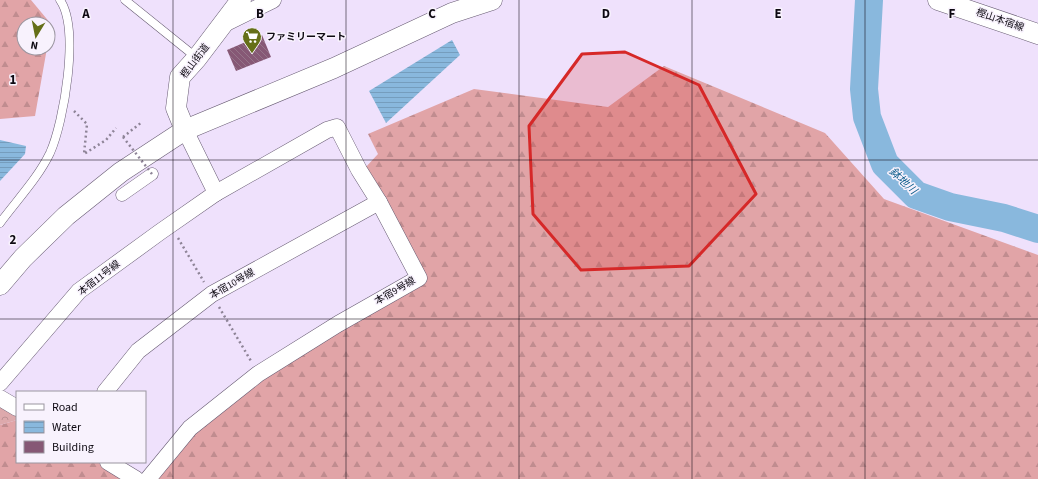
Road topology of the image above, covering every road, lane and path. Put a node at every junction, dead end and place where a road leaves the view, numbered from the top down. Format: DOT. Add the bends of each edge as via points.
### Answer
graph roads {
  1 [pos="60,0"];
  2 [pos="125,0"];
  3 [pos="241,0"];
  4 [pos="273,0"];
  5 [pos="492,0"];
  6 [pos="938,0"];
  7 [pos="222,24"];
  8 [pos="1038,34"];
  9 [pos="197,58"];
  10 [pos="65,100"];
  11 [pos="142,122"];
  12 [pos="116,128"];
  13 [pos="185,130"];
  14 [pos="152,174"];
  15 [pos="216,193"];
  16 [pos="122,195"];
  17 [pos="379,202"];
  18 [pos="0,223"];
  19 [pos="0,285"];
  20 [pos="0,383"];
  21 [pos="106,391"];
  22 [pos="0,398"];
  23 [pos="16,407"];
  24 [pos="110,463"];
  25 [pos="136,479"];
  26 [pos="148,479"];
  1 -- 10 [label="lane" via="64,6 68,31"];
  2 -- 9 [label="lane"];
  3 -- 7 [label="street, 樫山街道"];
  4 -- 7 [label="street"];
  5 -- 13 [label="street" via="452,13 334,68"];
  6 -- 8 [label="street, 樫山本宿線"];
  7 -- 9 [label="street, 樫山街道"];
  9 -- 13 [label="street, 樫山街道" via="180,77 176,108"];
  10 -- 12 [label="path" via="87,124 84,154 106,140"];
  10 -- 18 [label="lane" via="49,153 35,177"];
  11 -- 14 [label="path, bridge" via="123,137"];
  13 -- 15 [label="street"];
  13 -- 19 [label="street" via="121,172 66,216 23,258"];
  14 -- 16 [label="street"];
  15 -- 17 [label="street, 本宿9号線" via="327,130 337,127"];
  15 -- 20 [label="street, 本宿11号線" via="79,291"];
  17 -- 21 [label="street, 本宿10号線" via="212,294 138,351"];
  17 -- 26 [label="street, 本宿9号線" via="419,278 258,374 190,428"];
  22 -- 23 [label="street"];
  24 -- 25 [label="street"];
}
